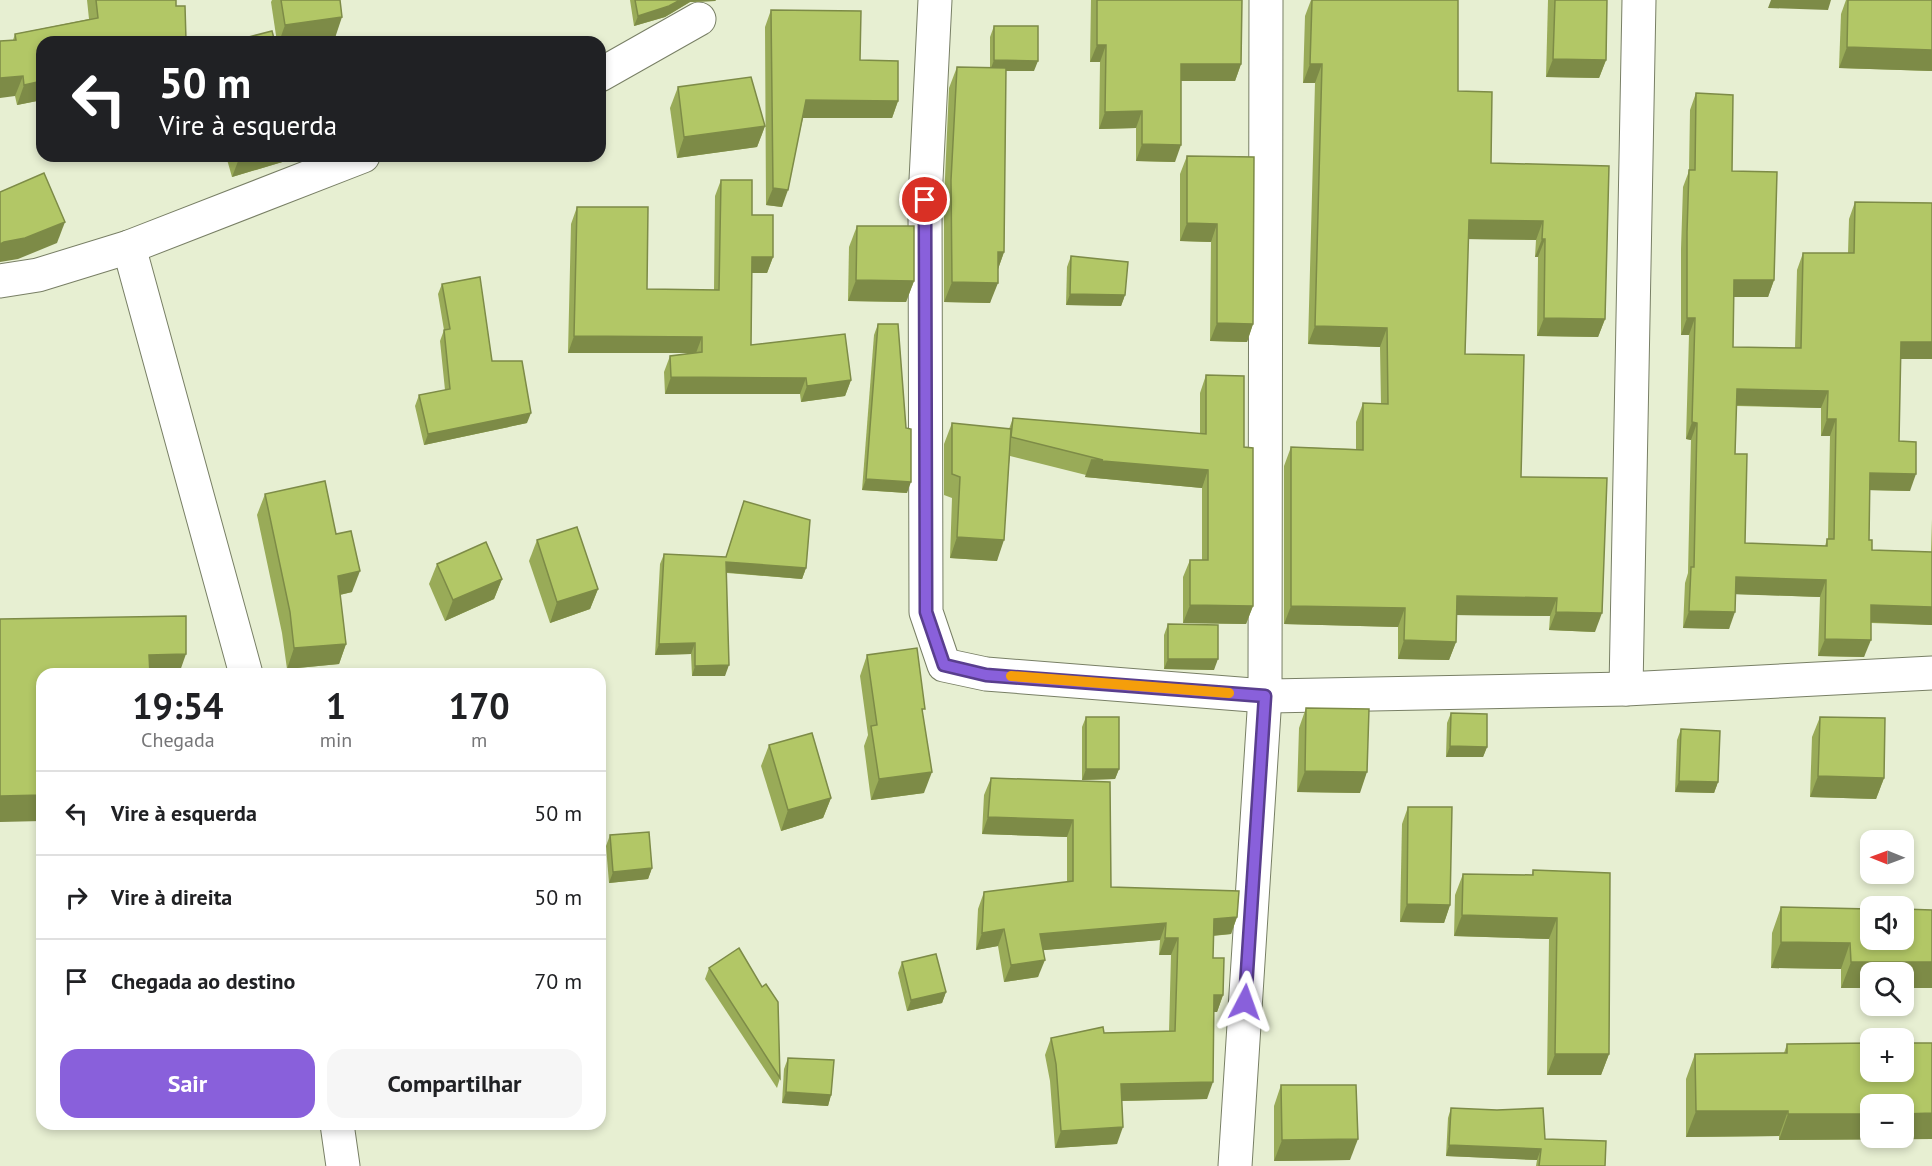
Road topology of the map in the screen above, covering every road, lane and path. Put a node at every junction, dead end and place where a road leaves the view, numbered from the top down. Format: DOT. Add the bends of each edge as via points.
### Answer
graph roads {
  1 [pos="934,0"];
  2 [pos="1266,0"];
  3 [pos="1639,0"];
  4 [pos="699,19"];
  5 [pos="606,72"];
  6 [pos="348,162"];
  7 [pos="129,247"];
  8 [pos="0,281"];
  9 [pos="244,668"];
  10 [pos="1932,673"];
  11 [pos="1626,689"];
  12 [pos="1265,696"];
  13 [pos="338,1130"];
  14 [pos="343,1166"];
  15 [pos="1235,1166"];
  1 -- 12 [label="street" via="925,200 926,612 944,665 986,675"];
  2 -- 12 [label="street"];
  3 -- 11 [label="street"];
  4 -- 5 [label="street"];
  6 -- 7 [label="street"];
  7 -- 8 [label="street" via="38,275"];
  7 -- 9 [label="street"];
  10 -- 11 [label="street"];
  11 -- 12 [label="street"];
  12 -- 15 [label="street"];
  13 -- 14 [label="street"];
}
